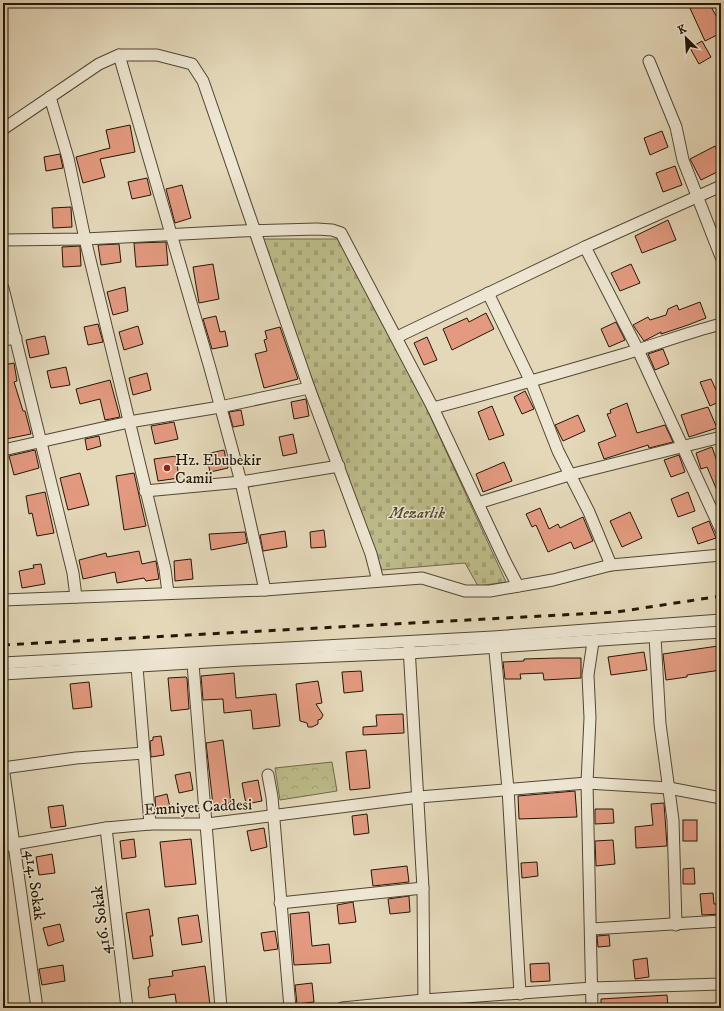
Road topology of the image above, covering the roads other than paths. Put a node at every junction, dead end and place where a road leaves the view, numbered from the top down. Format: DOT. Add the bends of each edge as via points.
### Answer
graph roads {
  1 [pos="119,55"];
  2 [pos="649,61"];
  3 [pos="50,97"];
  4 [pos="3,129"];
  5 [pos="721,186"];
  6 [pos="697,197"];
  7 [pos="254,230"];
  8 [pos="171,234"];
  9 [pos="85,239"];
  10 [pos="3,240"];
  11 [pos="585,247"];
  12 [pos="721,257"];
  13 [pos="3,288"];
  14 [pos="488,292"];
  15 [pos="721,324"];
  16 [pos="397,337"];
  17 [pos="16,338"];
  18 [pos="3,340"];
  19 [pos="638,350"];
  20 [pos="531,382"];
  21 [pos="309,388"];
  22 [pos="220,407"];
  23 [pos="433,408"];
  24 [pos="129,422"];
  25 [pos="721,437"];
  26 [pos="39,441"];
  27 [pos="683,446"];
  28 [pos="3,450"];
  29 [pos="339,466"];
  30 [pos="569,475"];
  31 [pos="241,482"];
  32 [pos="146,491"];
  33 [pos="478,503"];
  34 [pos="721,530"];
  35 [pos="721,555"];
  36 [pos="611,565"];
  37 [pos="378,581"];
  38 [pos="518,586"];
  39 [pos="265,590"];
  40 [pos="168,593"];
  41 [pos="76,597"];
  42 [pos="3,600"];
  43 [pos="721,620"];
  44 [pos="721,632"];
  45 [pos="655,637"];
  46 [pos="409,641"];
  47 [pos="494,642"];
  48 [pos="593,642"];
  49 [pos="409,654"];
  50 [pos="3,663"];
  51 [pos="193,664"];
  52 [pos="137,667"];
  53 [pos="3,674"];
  54 [pos="144,753"];
  55 [pos="3,768"];
  56 [pos="268,775"];
  57 [pos="587,783"];
  58 [pos="669,788"];
  59 [pos="508,789"];
  60 [pos="419,797"];
  61 [pos="721,798"];
  62 [pos="274,816"];
  63 [pos="150,824"];
  64 [pos="207,824"];
  65 [pos="106,828"];
  66 [pos="8,844"];
  67 [pos="423,888"];
  68 [pos="280,903"];
  69 [pos="721,921"];
  70 [pos="676,925"];
  71 [pos="591,929"];
  72 [pos="721,984"];
  73 [pos="592,988"];
  74 [pos="520,994"];
  75 [pos="424,1004"];
  76 [pos="37,1008"];
  77 [pos="127,1008"];
  78 [pos="221,1008"];
  79 [pos="290,1008"];
  80 [pos="342,1008"];
  81 [pos="592,1008"];
  1 -- 3 [label="street" via="100,64"];
  1 -- 7 [label="street" via="157,55 192,64 203,81"];
  1 -- 8 [label="street"];
  2 -- 6 [label="street" via="676,128 682,160"];
  3 -- 4 [label="street"];
  3 -- 9 [label="street" via="68,158"];
  5 -- 6 [label="street"];
  6 -- 11 [label="street"];
  6 -- 12 [label="street"];
  7 -- 8 [label="street"];
  7 -- 16 [label="street" via="317,229 341,233"];
  7 -- 21 [label="street"];
  8 -- 9 [label="street"];
  8 -- 22 [label="street"];
  9 -- 10 [label="street"];
  9 -- 24 [label="street"];
  11 -- 14 [label="street"];
  11 -- 19 [label="street"];
  13 -- 17 [label="street"];
  14 -- 16 [label="street"];
  14 -- 20 [label="street"];
  15 -- 19 [label="street"];
  16 -- 23 [label="street"];
  17 -- 18 [label="street"];
  17 -- 26 [label="street"];
  19 -- 20 [label="street"];
  19 -- 27 [label="street"];
  20 -- 23 [label="street"];
  20 -- 30 [label="street"];
  21 -- 22 [label="street"];
  21 -- 29 [label="street"];
  22 -- 24 [label="street"];
  22 -- 31 [label="street"];
  23 -- 33 [label="street"];
  24 -- 26 [label="street"];
  24 -- 32 [label="street"];
  25 -- 27 [label="street"];
  26 -- 28 [label="street"];
  26 -- 41 [label="street" via="73,573"];
  27 -- 30 [label="street"];
  27 -- 34 [label="street"];
  29 -- 31 [label="street"];
  29 -- 37 [label="street" via="371,554"];
  30 -- 33 [label="street"];
  30 -- 36 [label="street" via="589,512"];
  31 -- 32 [label="street"];
  31 -- 39 [label="street"];
  32 -- 40 [label="street" via="165,569"];
  33 -- 38 [label="street"];
  35 -- 36 [label="street"];
  36 -- 38 [label="street"];
  37 -- 38 [label="street" via="422,578 465,591 490,591"];
  37 -- 39 [label="street"];
  39 -- 40 [label="street"];
  40 -- 41 [label="street"];
  41 -- 42 [label="street"];
  43 -- 47 [label="street"];
  44 -- 45 [label="street"];
  45 -- 48 [label="street"];
  45 -- 58 [label="street" via="660,724"];
  46 -- 47 [label="street"];
  46 -- 49 [label="street"];
  46 -- 50 [label="street"];
  47 -- 48 [label="street"];
  47 -- 49 [label="street"];
  47 -- 59 [label="street"];
  48 -- 57 [label="street" via="588,675 590,718"];
  49 -- 51 [label="street"];
  49 -- 60 [label="street"];
  51 -- 52 [label="street"];
  51 -- 64 [label="street"];
  52 -- 53 [label="street"];
  52 -- 54 [label="street"];
  54 -- 55 [label="street" via="76,758"];
  54 -- 63 [label="street"];
  55 -- 66 [label="street, 414. Sokak"];
  56 -- 62 [label="street"];
  57 -- 58 [label="street, Emniyet Caddesi"];
  57 -- 59 [label="street, Emniyet Caddesi"];
  57 -- 71 [label="street"];
  58 -- 61 [label="street, Emniyet Caddesi"];
  58 -- 70 [label="street" via="674,828"];
  59 -- 60 [label="street, Emniyet Caddesi"];
  59 -- 74 [label="street"];
  60 -- 62 [label="street, Emniyet Caddesi"];
  60 -- 67 [label="street"];
  62 -- 64 [label="street, Emniyet Caddesi"];
  62 -- 68 [label="street"];
  63 -- 64 [label="street, Emniyet Caddesi"];
  63 -- 65 [label="street, Emniyet Caddesi"];
  64 -- 78 [label="street"];
  65 -- 66 [label="street, Emniyet Caddesi"];
  65 -- 77 [label="street, 416. Sokak"];
  66 -- 76 [label="street, 414. Sokak"];
  67 -- 68 [label="street"];
  67 -- 75 [label="street"];
  68 -- 79 [label="street"];
  69 -- 70 [label="street"];
  70 -- 71 [label="street"];
  71 -- 73 [label="street"];
  72 -- 73 [label="street"];
  73 -- 74 [label="street"];
  73 -- 81 [label="street"];
  74 -- 75 [label="street"];
  75 -- 80 [label="street"];
}
